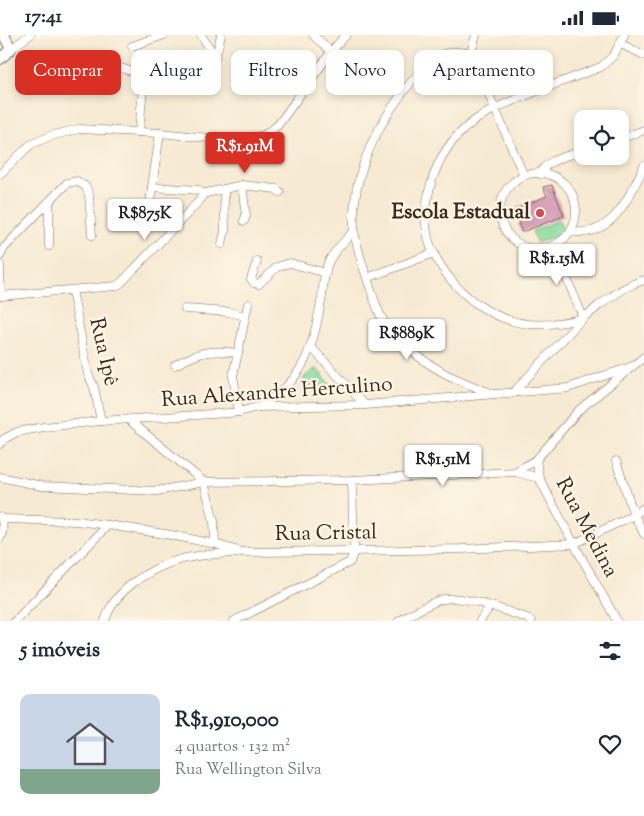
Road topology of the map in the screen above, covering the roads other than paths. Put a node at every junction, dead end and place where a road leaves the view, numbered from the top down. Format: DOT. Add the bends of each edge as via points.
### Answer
graph roads {
  1 [pos="4,35"];
  2 [pos="30,35"];
  3 [pos="164,35"];
  4 [pos="201,35"];
  5 [pos="221,35"];
  6 [pos="313,35"];
  7 [pos="346,35"];
  8 [pos="476,35"];
  9 [pos="624,35"];
  10 [pos="620,44"];
  11 [pos="132,46"];
  12 [pos="11,49"];
  13 [pos="211,50"];
  14 [pos="217,50"];
  15 [pos="329,50"];
  16 [pos="333,50"];
  17 [pos="472,50"];
  18 [pos="644,55"];
  19 [pos="0,59"];
  20 [pos="326,59"];
  21 [pos="414,79"];
  22 [pos="142,95"];
  23 [pos="489,95"];
  24 [pos="494,108"];
  25 [pos="644,130"];
  26 [pos="139,132"];
  27 [pos="160,133"];
  28 [pos="629,136"];
  29 [pos="574,154"];
  30 [pos="644,166"];
  31 [pos="540,173"];
  32 [pos="0,174"];
  33 [pos="524,176"];
  34 [pos="242,185"];
  35 [pos="152,187"];
  36 [pos="224,189"];
  37 [pos="280,192"];
  38 [pos="202,194"];
  39 [pos="48,202"];
  40 [pos="244,221"];
  41 [pos="147,226"];
  42 [pos="354,231"];
  43 [pos="571,231"];
  44 [pos="92,235"];
  45 [pos="222,245"];
  46 [pos="49,246"];
  47 [pos="553,247"];
  48 [pos="434,253"];
  49 [pos="0,256"];
  50 [pos="257,261"];
  51 [pos="0,265"];
  52 [pos="326,273"];
  53 [pos="367,278"];
  54 [pos="644,280"];
  55 [pos="72,290"];
  56 [pos="1,296"];
  57 [pos="248,304"];
  58 [pos="184,309"];
  59 [pos="245,315"];
  60 [pos="583,317"];
  61 [pos="311,347"];
  62 [pos="238,353"];
  63 [pos="644,357"];
  64 [pos="175,365"];
  65 [pos="633,366"];
  66 [pos="513,393"];
  67 [pos="496,395"];
  68 [pos="365,405"];
  69 [pos="257,407"];
  70 [pos="239,412"];
  71 [pos="129,420"];
  72 [pos="101,421"];
  73 [pos="0,444"];
  74 [pos="536,460"];
  75 [pos="616,461"];
  76 [pos="515,472"];
  77 [pos="0,477"];
  78 [pos="539,478"];
  79 [pos="352,480"];
  80 [pos="204,482"];
  81 [pos="644,508"];
  82 [pos="634,515"];
  83 [pos="1,518"];
  84 [pos="108,525"];
  85 [pos="644,534"];
  86 [pos="0,538"];
  87 [pos="215,544"];
  88 [pos="574,544"];
  89 [pos="354,551"];
  90 [pos="242,552"];
  91 [pos="490,607"];
  92 [pos="15,621"];
  93 [pos="105,621"];
  94 [pos="234,621"];
  95 [pos="399,621"];
  96 [pos="480,621"];
  97 [pos="531,621"];
  98 [pos="617,621"];
  1 -- 12 [label="street"];
  2 -- 12 [label="street"];
  3 -- 11 [label="street"];
  4 -- 13 [label="street"];
  5 -- 14 [label="street"];
  6 -- 15 [label="street"];
  7 -- 16 [label="street"];
  8 -- 17 [label="street"];
  9 -- 10 [label="street"];
  10 -- 18 [label="street"];
  10 -- 24 [label="street" via="601,67"];
  12 -- 19 [label="street"];
  20 -- 27 [label="street" via="278,125 264,135 239,141"];
  21 -- 42 [label="street" via="389,110 369,147 361,168"];
  22 -- 26 [label="street"];
  23 -- 24 [label="street"];
  24 -- 33 [label="street"];
  24 -- 48 [label="street" via="462,131 435,171 427,201 428,232"];
  25 -- 28 [label="street"];
  26 -- 27 [label="street"];
  26 -- 32 [label="street" via="79,129 50,136 30,145"];
  27 -- 35 [label="street"];
  29 -- 31 [label="street" via="548,163"];
  30 -- 43 [label="street" via="626,203 609,222 586,232"];
  31 -- 33 [label="street"];
  31 -- 43 [label="street" via="564,183 572,194 576,219"];
  33 -- 47 [label="street" via="504,194 500,210 505,231 521,245 537,249"];
  34 -- 36 [label="street"];
  34 -- 37 [label="street"];
  34 -- 40 [label="street"];
  35 -- 38 [label="street" via="199,190"];
  35 -- 41 [label="street"];
  36 -- 38 [label="street"];
  36 -- 45 [label="street"];
  38 -- 55 [label="street" via="201,199 116,286"];
  39 -- 44 [label="street" via="68,183 77,181 86,187"];
  39 -- 46 [label="street"];
  39 -- 49 [label="street"];
  42 -- 52 [label="street" via="334,252"];
  42 -- 53 [label="street"];
  43 -- 47 [label="street"];
  47 -- 60 [label="street"];
  48 -- 53 [label="street"];
  48 -- 60 [label="street" via="457,287 490,313 512,322 535,325"];
  50 -- 52 [label="street" via="252,279 259,284 277,267 290,263"];
  51 -- 56 [label="street"];
  52 -- 61 [label="street"];
  53 -- 67 [label="street" via="379,314 393,335 432,367"];
  54 -- 60 [label="street" via="625,287"];
  55 -- 56 [label="street"];
  55 -- 72 [label="street, Rua Ipê" via="88,374"];
  57 -- 59 [label="street"];
  58 -- 59 [label="street"];
  59 -- 62 [label="street"];
  60 -- 66 [label="street"];
  61 -- 68 [label="street"];
  61 -- 69 [label="street" via="305,363 276,397"];
  62 -- 64 [label="street" via="218,350 194,355"];
  62 -- 70 [label="street" via="233,376"];
  63 -- 65 [label="street, Rua Alexandre Herculino"];
  65 -- 66 [label="street, Rua Alexandre Herculino" via="568,388"];
  65 -- 74 [label="street" via="579,410"];
  66 -- 67 [label="street, Rua Alexandre Herculino"];
  67 -- 68 [label="street, Rua Alexandre Herculino"];
  68 -- 69 [label="street, Rua Alexandre Herculino"];
  69 -- 70 [label="street, Rua Alexandre Herculino"];
  70 -- 71 [label="street, Rua Alexandre Herculino"];
  71 -- 72 [label="street, Rua Alexandre Herculino"];
  71 -- 80 [label="street"];
  72 -- 73 [label="street, Rua Alexandre Herculino" via="17,432"];
  74 -- 76 [label="street"];
  74 -- 78 [label="street, Rua Medina"];
  75 -- 82 [label="street"];
  76 -- 78 [label="street, Rua Medina"];
  76 -- 79 [label="street"];
  77 -- 80 [label="street" via="42,486 157,491"];
  78 -- 88 [label="street, Rua Medina"];
  79 -- 80 [label="street"];
  79 -- 89 [label="street"];
  80 -- 87 [label="street" via="214,521"];
  81 -- 82 [label="street, Rua Cristal"];
  82 -- 85 [label="street"];
  82 -- 88 [label="street, Rua Cristal"];
  83 -- 84 [label="street, Rua Cristal"];
  83 -- 86 [label="street"];
  84 -- 87 [label="street, Rua Cristal"];
  84 -- 92 [label="street"];
  87 -- 90 [label="street, Rua Cristal"];
  88 -- 89 [label="street, Rua Cristal"];
  88 -- 98 [label="street, Rua Medina"];
  89 -- 90 [label="street, Rua Cristal"];
  89 -- 94 [label="street" via="350,562"];
  90 -- 93 [label="street" via="173,562 146,575 114,601"];
  91 -- 95 [label="street" via="458,598 442,599"];
  91 -- 96 [label="street"];
  91 -- 97 [label="street"];
}
